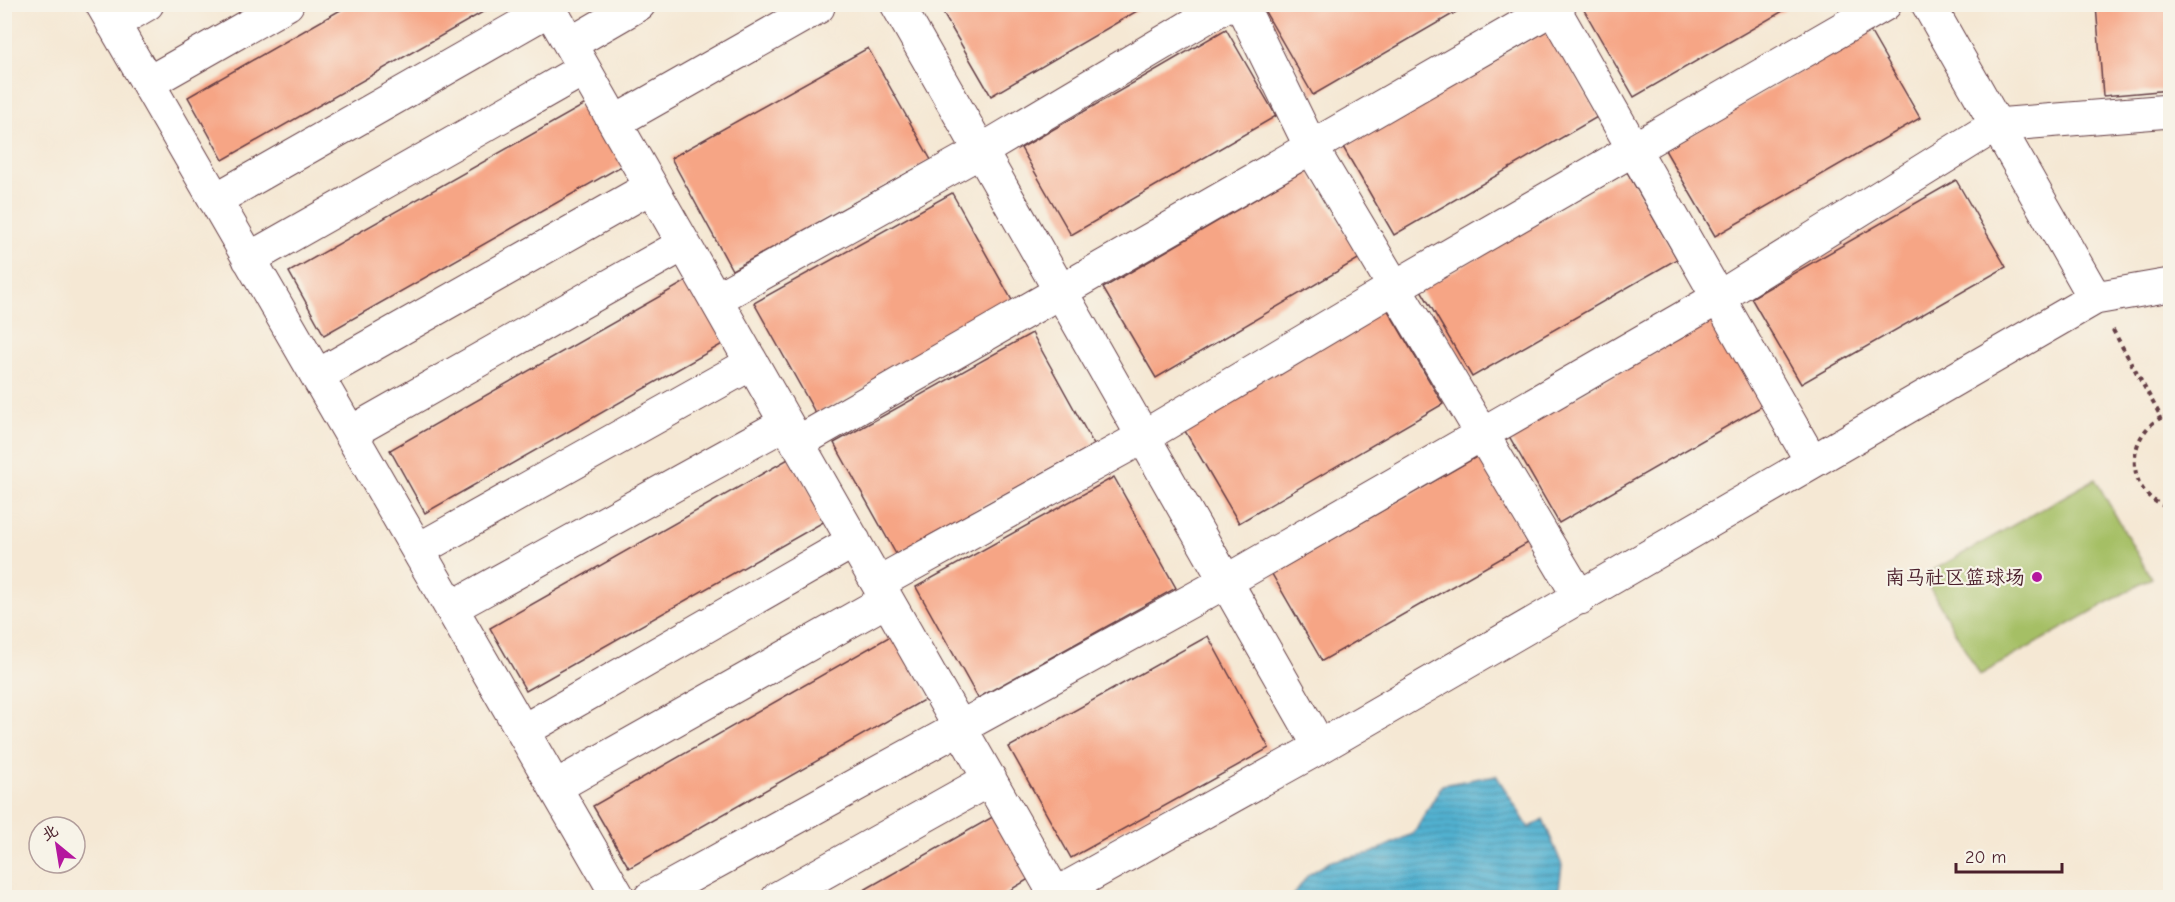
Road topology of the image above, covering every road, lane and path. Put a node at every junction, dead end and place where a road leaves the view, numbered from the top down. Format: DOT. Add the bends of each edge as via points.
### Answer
graph roads {
  1 [pos="147,4"];
  2 [pos="287,4"];
  3 [pos="639,4"];
  4 [pos="897,4"];
  5 [pos="1228,4"];
  6 [pos="1241,4"];
  7 [pos="1885,4"];
  8 [pos="1928,4"];
  9 [pos="1555,6"];
  10 [pos="548,7"];
  11 [pos="818,7"];
  12 [pos="108,14"];
  13 [pos="577,56"];
  14 [pos="148,83"];
  15 [pos="2170,111"];
  16 [pos="615,122"];
  17 [pos="1996,125"];
  18 [pos="1311,147"];
  19 [pos="1634,149"];
  20 [pos="981,151"];
  21 [pos="651,187"];
  22 [pos="215,200"];
  23 [pos="684,244"];
  24 [pos="249,259"];
  25 [pos="2170,285"];
  26 [pos="1395,287"];
  27 [pos="1061,292"];
  28 [pos="1718,298"];
  29 [pos="2095,298"];
  30 [pos="716,299"];
  31 [pos="752,363"];
  32 [pos="317,376"];
  33 [pos="2170,414"];
  34 [pos="2161,417"];
  35 [pos="350,432"];
  36 [pos="792,433"];
  37 [pos="1482,434"];
  38 [pos="1143,437"];
  39 [pos="1812,462"];
  40 [pos="2170,508"];
  41 [pos="854,541"];
  42 [pos="418,550"];
  43 [pos="1225,582"];
  44 [pos="882,592"];
  45 [pos="1580,598"];
  46 [pos="451,608"];
  47 [pos="959,726"];
  48 [pos="523,731"];
  49 [pos="1320,747"];
  50 [pos="990,779"];
  51 [pos="555,787"];
  52 [pos="1052,896"];
  53 [pos="619,897"];
  54 [pos="650,897"];
  55 [pos="778,897"];
  1 -- 12 [label="street"];
  2 -- 14 [label="street"];
  3 -- 13 [label="street"];
  4 -- 20 [label="street"];
  5 -- 20 [label="street"];
  6 -- 18 [label="street"];
  7 -- 19 [label="street"];
  8 -- 17 [label="street"];
  9 -- 18 [label="street"];
  9 -- 19 [label="street"];
  10 -- 13 [label="street"];
  10 -- 22 [label="street"];
  11 -- 16 [label="street"];
  12 -- 14 [label="street"];
  13 -- 16 [label="street"];
  13 -- 24 [label="street"];
  14 -- 22 [label="street"];
  15 -- 17 [label="street"];
  16 -- 21 [label="street"];
  17 -- 28 [label="street"];
  17 -- 29 [label="street"];
  18 -- 26 [label="street"];
  18 -- 27 [label="street"];
  19 -- 26 [label="street"];
  19 -- 28 [label="street"];
  20 -- 27 [label="street"];
  20 -- 30 [label="street"];
  21 -- 23 [label="street"];
  21 -- 32 [label="street"];
  22 -- 24 [label="street"];
  23 -- 30 [label="street"];
  23 -- 35 [label="street"];
  24 -- 32 [label="street"];
  25 -- 29 [label="street"];
  26 -- 37 [label="street"];
  26 -- 38 [label="street"];
  27 -- 36 [label="street"];
  27 -- 38 [label="street"];
  28 -- 37 [label="street"];
  28 -- 39 [label="street"];
  29 -- 34 [label="path"];
  29 -- 39 [label="street"];
  30 -- 31 [label="street"];
  31 -- 36 [label="street"];
  31 -- 42 [label="street"];
  32 -- 35 [label="street"];
  33 -- 34 [label="path"];
  34 -- 40 [label="path" via="2139,438 2134,469 2139,485 2149,497"];
  35 -- 42 [label="street"];
  36 -- 41 [label="street"];
  36 -- 46 [label="street"];
  37 -- 43 [label="street"];
  37 -- 45 [label="street"];
  38 -- 43 [label="street"];
  38 -- 44 [label="street"];
  39 -- 45 [label="street"];
  41 -- 44 [label="street"];
  41 -- 48 [label="street"];
  42 -- 46 [label="street"];
  43 -- 47 [label="street"];
  43 -- 49 [label="street"];
  44 -- 47 [label="street"];
  44 -- 51 [label="street"];
  45 -- 49 [label="street"];
  46 -- 48 [label="street"];
  47 -- 50 [label="street"];
  47 -- 54 [label="street"];
  48 -- 51 [label="street"];
  49 -- 52 [label="street"];
  50 -- 52 [label="street"];
  50 -- 55 [label="street"];
  51 -- 53 [label="street"];
}
